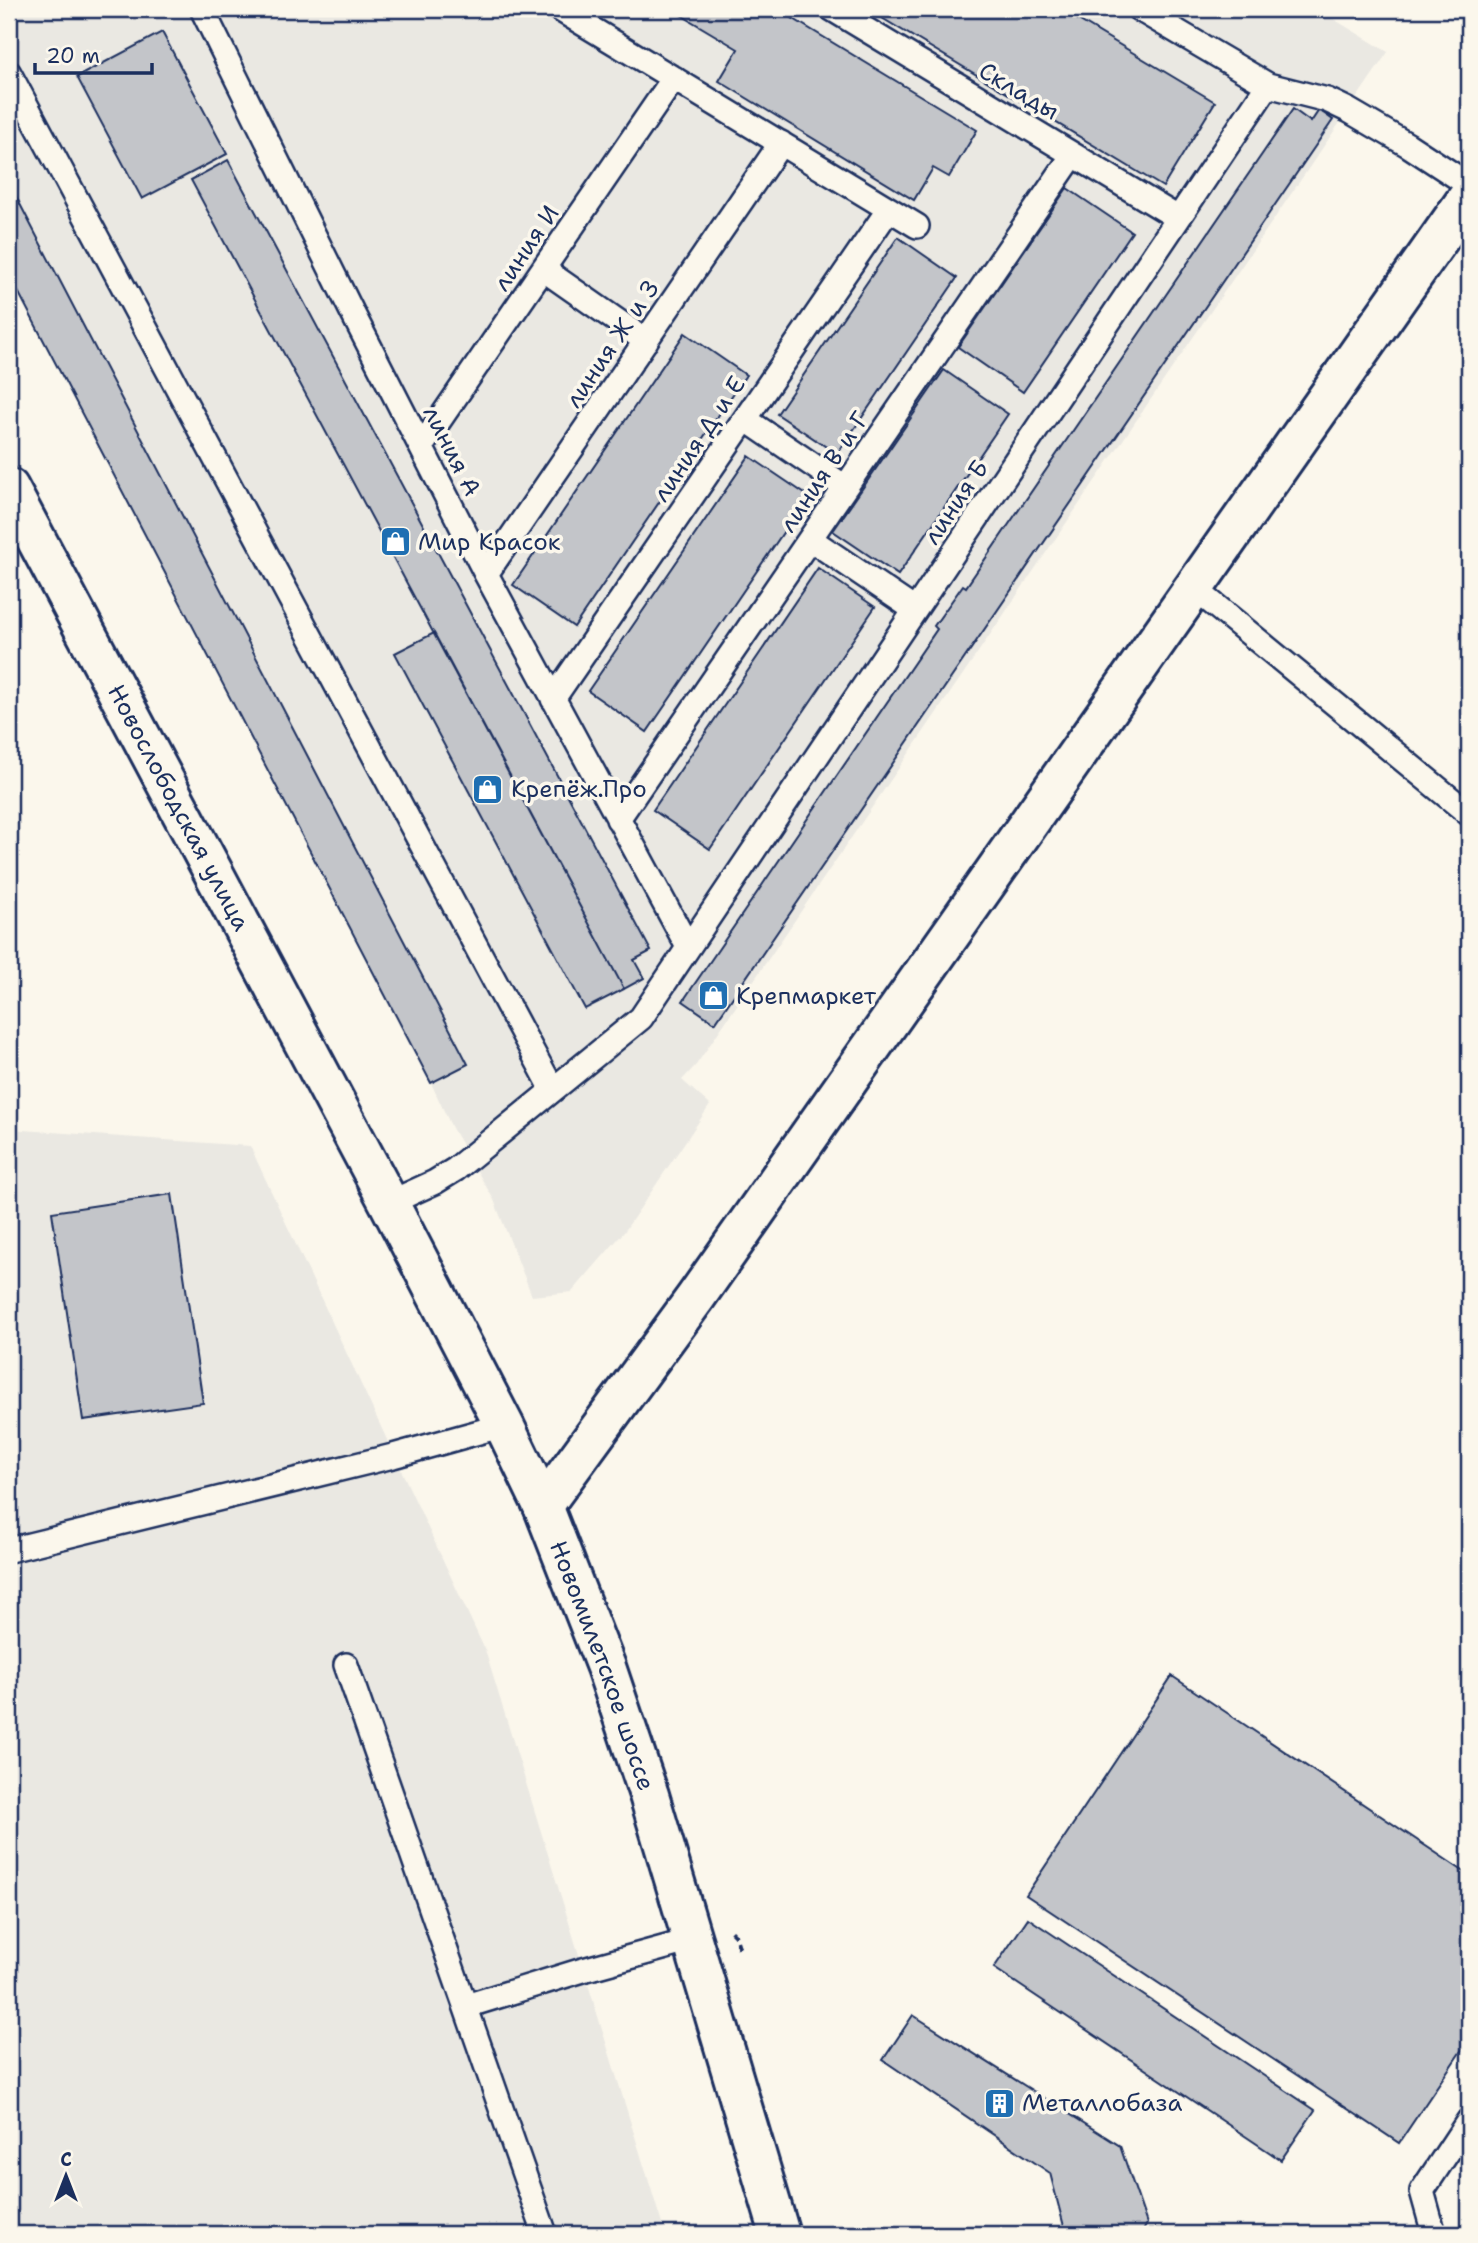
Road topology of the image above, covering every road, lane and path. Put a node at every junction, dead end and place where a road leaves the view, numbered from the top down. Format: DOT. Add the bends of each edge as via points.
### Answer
graph roads {
  1 [pos="202,9"];
  2 [pos="559,9"];
  3 [pos="832,9"];
  4 [pos="1139,9"];
  5 [pos="9,73"];
  6 [pos="674,78"];
  7 [pos="1268,85"];
  8 [pos="781,143"];
  9 [pos="1073,155"];
  10 [pos="1469,185"];
  11 [pos="1469,196"];
  12 [pos="889,209"];
  13 [pos="1178,219"];
  14 [pos="917,226"];
  15 [pos="542,270"];
  16 [pos="646,341"];
  17 [pos="745,419"];
  18 [pos="421,447"];
  19 [pos="845,487"];
  20 [pos="9,488"];
  21 [pos="810,538"];
  22 [pos="486,574"];
  23 [pos="1194,587"];
  24 [pos="915,610"];
  25 [pos="553,699"];
  26 [pos="1469,814"];
  27 [pos="618,819"];
  28 [pos="688,947"];
  29 [pos="553,1090"];
  30 [pos="349,1128"];
  31 [pos="389,1203"];
  32 [pos="504,1425"];
  33 [pos="542,1506"];
  34 [pos="9,1550"];
  35 [pos="346,1665"];
  36 [pos="692,1940"];
  37 [pos="466,2006"];
  38 [pos="1469,2120"];
  39 [pos="545,2234"];
  40 [pos="780,2234"];
  41 [pos="1434,2234"];
  1 -- 18 [label="lane, линия А"];
  2 -- 6 [label="lane"];
  3 -- 9 [label="lane, Склады"];
  4 -- 7 [label="lane"];
  5 -- 29 [label="lane"];
  6 -- 8 [label="lane"];
  6 -- 15 [label="lane, линия И"];
  7 -- 10 [label="lane" via="1328,100"];
  7 -- 13 [label="lane, линия Б"];
  8 -- 12 [label="lane"];
  8 -- 16 [label="lane, линия Ж и З"];
  9 -- 13 [label="lane, Склады"];
  9 -- 19 [label="lane, линия В и Г"];
  11 -- 23 [label="main road"];
  12 -- 14 [label="lane"];
  12 -- 17 [label="lane, линия Д и Е"];
  13 -- 24 [label="lane, линия Б"];
  15 -- 16 [label="lane"];
  15 -- 18 [label="lane, линия И"];
  16 -- 22 [label="lane, линия Ж и З"];
  17 -- 19 [label="lane"];
  17 -- 25 [label="lane, линия Д и Е"];
  18 -- 22 [label="lane, линия А"];
  19 -- 21 [label="lane, линия В и Г"];
  20 -- 30 [label="main road, Новослободская улица"];
  21 -- 24 [label="lane"];
  21 -- 27 [label="lane, линия В и Г"];
  22 -- 25 [label="lane, линия А"];
  23 -- 26 [label="lane"];
  23 -- 33 [label="main road" via="696,1297"];
  24 -- 28 [label="lane, линия Б"];
  25 -- 27 [label="lane, линия А"];
  27 -- 28 [label="lane, линия А"];
  28 -- 29 [label="lane, линия Б" via="641,1018"];
  29 -- 31 [label="lane, линия Б" via="456,1169"];
  30 -- 31 [label="main road, Новомилетское шоссе"];
  31 -- 32 [label="main road, Новомилетское шоссе"];
  32 -- 33 [label="main road, Новомилетское шоссе"];
  32 -- 34 [label="lane"];
  33 -- 36 [label="main road, Новомилетское шоссе" via="606,1667"];
  35 -- 37 [label="lane"];
  36 -- 37 [label="lane"];
  36 -- 40 [label="main road, Новомилетское шоссе"];
  37 -- 39 [label="lane"];
  38 -- 41 [label="lane" via="1422,2191"];
}
